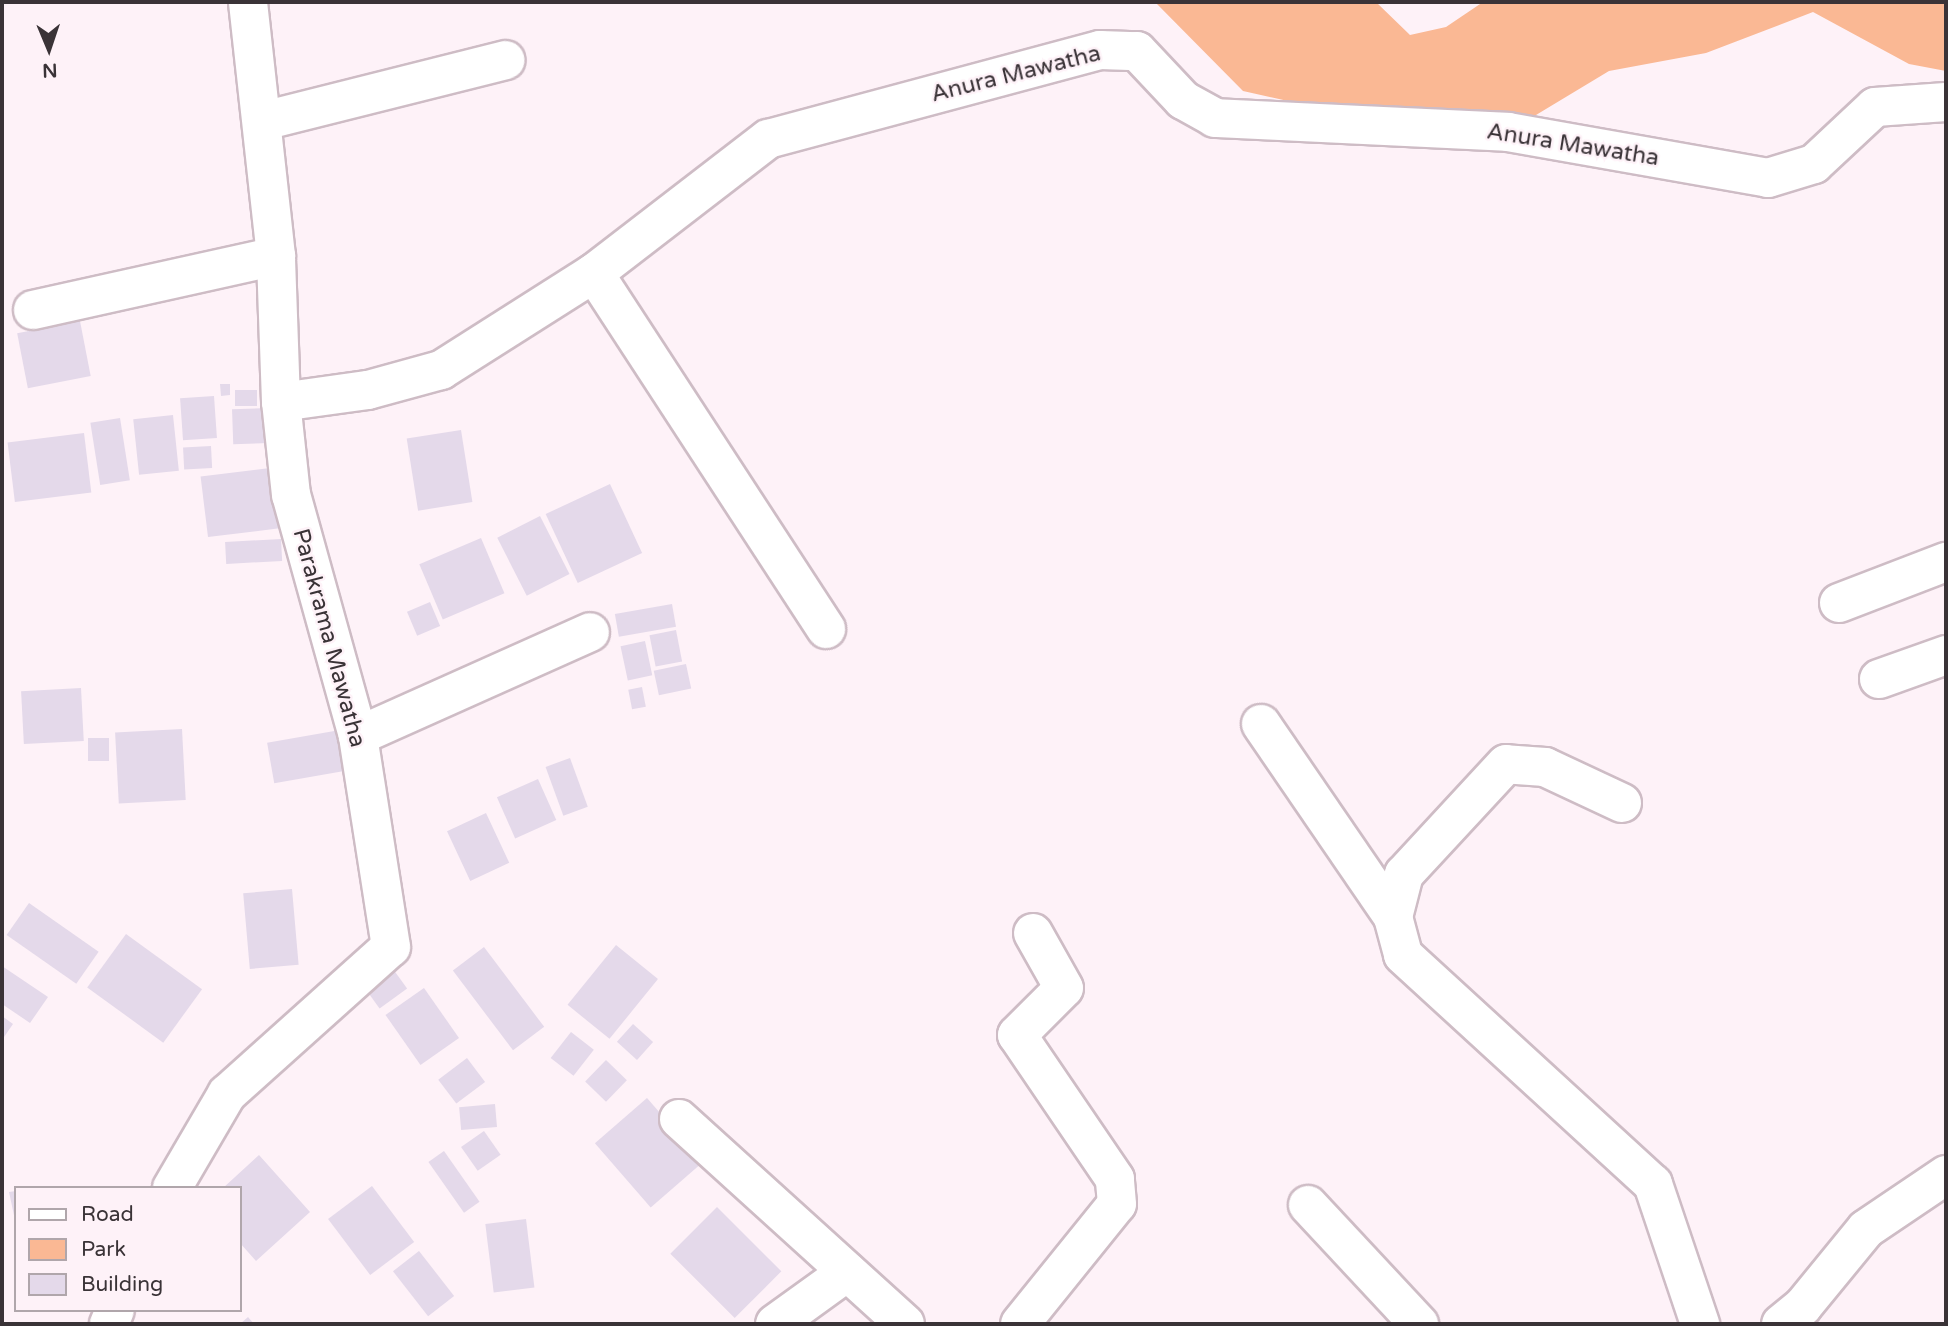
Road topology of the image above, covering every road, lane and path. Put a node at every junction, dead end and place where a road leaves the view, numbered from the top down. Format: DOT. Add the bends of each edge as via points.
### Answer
graph roads {
  1 [pos="248,2"];
  2 [pos="505,60"];
  3 [pos="1946,102"];
  4 [pos="263,121"];
  5 [pos="276,256"];
  6 [pos="594,273"];
  7 [pos="33,310"];
  8 [pos="281,402"];
  9 [pos="1946,562"];
  10 [pos="1839,603"];
  11 [pos="826,629"];
  12 [pos="590,632"];
  13 [pos="1946,655"];
  14 [pos="1879,679"];
  15 [pos="1261,724"];
  16 [pos="358,736"];
  17 [pos="1622,803"];
  18 [pos="1393,917"];
  19 [pos="1033,933"];
  20 [pos="679,1119"];
  21 [pos="1946,1175"];
  22 [pos="173,1186"];
  23 [pos="1308,1205"];
  24 [pos="847,1272"];
  25 [pos="1799,1318"];
  26 [pos="775,1324"];
  27 [pos="905,1324"];
  28 [pos="1020,1324"];
  29 [pos="1419,1324"];
  30 [pos="1700,1324"];
  1 -- 4 [label="street, Parakrama Mawatha"];
  2 -- 4 [label="street"];
  3 -- 6 [label="street, Anura Mawatha" via="1875,107 1814,164 1768,178 1508,132 1215,118 1183,100 1137,51 1100,50 768,139"];
  4 -- 5 [label="street, Parakrama Mawatha"];
  5 -- 7 [label="street"];
  5 -- 8 [label="street, Parakrama Mawatha"];
  6 -- 8 [label="street, Anura Mawatha" via="441,370 368,390"];
  6 -- 11 [label="street"];
  8 -- 16 [label="street, Parakrama Mawatha" via="291,495"];
  9 -- 10 [label="street"];
  12 -- 16 [label="street"];
  13 -- 14 [label="street"];
  15 -- 18 [label="street"];
  16 -- 22 [label="street, Parakrama Mawatha" via="391,947 227,1094"];
  17 -- 18 [label="street" via="1545,767 1506,764 1404,874"];
  18 -- 30 [label="street" via="1403,955 1653,1184"];
  19 -- 28 [label="street" via="1064,988 1017,1035 1115,1180 1117,1204"];
  20 -- 24 [label="street"];
  21 -- 25 [label="street" via="1866,1229"];
  23 -- 29 [label="street"];
  24 -- 26 [label="street"];
  24 -- 27 [label="street"];
}
